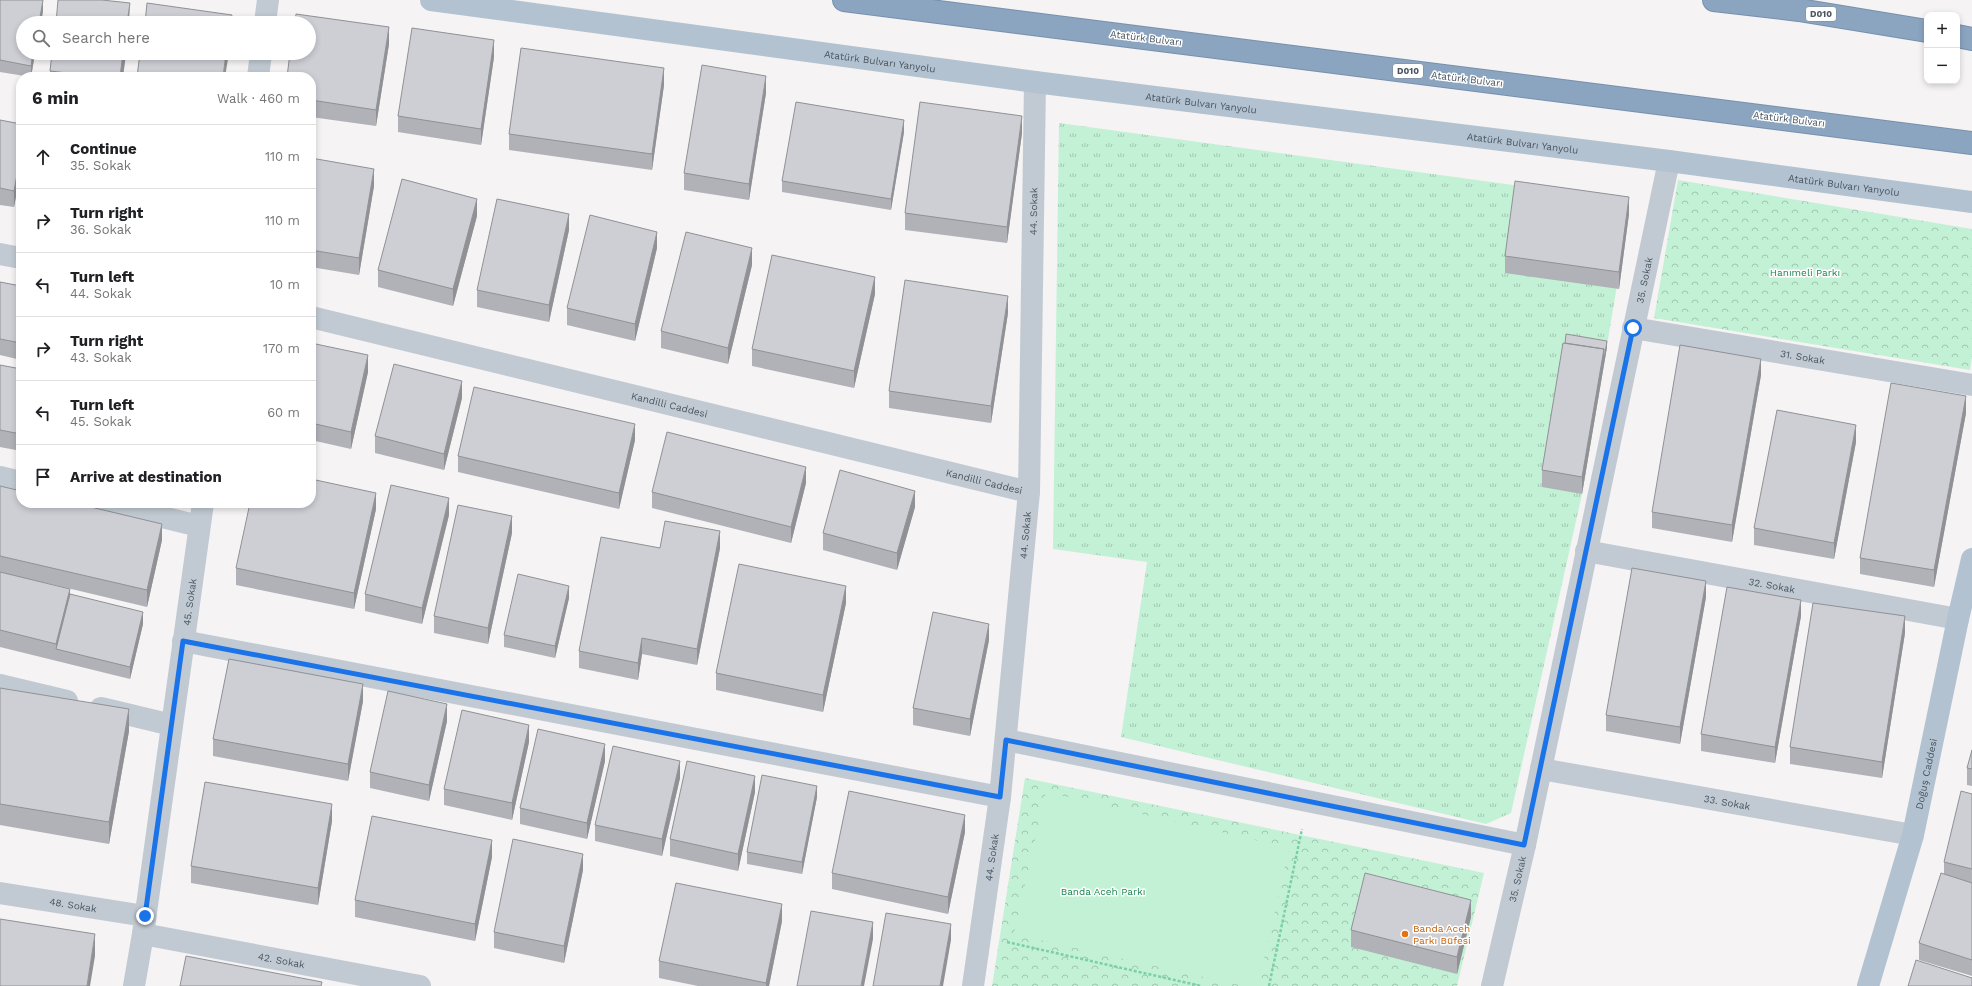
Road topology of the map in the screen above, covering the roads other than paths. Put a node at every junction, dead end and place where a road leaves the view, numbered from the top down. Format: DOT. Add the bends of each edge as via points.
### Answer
graph roads {
  1 [pos="268,0"];
  2 [pos="430,0"];
  3 [pos="844,0"];
  4 [pos="1714,0"];
  5 [pos="1800,5"];
  6 [pos="266,16"];
  7 [pos="1924,30"];
  8 [pos="1960,36"];
  9 [pos="1972,38"];
  10 [pos="260,60"];
  11 [pos="259,72"];
  12 [pos="1035,82"];
  13 [pos="1972,142"];
  14 [pos="1669,162"];
  15 [pos="1972,202"];
  16 [pos="0,254"];
  17 [pos="16,257"];
  18 [pos="316,318"];
  19 [pos="1633,328"];
  20 [pos="1972,385"];
  21 [pos="0,477"];
  22 [pos="16,481"];
  23 [pos="1028,492"];
  24 [pos="126,508"];
  25 [pos="202,508"];
  26 [pos="200,526"];
  27 [pos="1586,551"];
  28 [pos="1972,559"];
  29 [pos="1958,620"];
  30 [pos="183,641"];
  31 [pos="0,685"];
  32 [pos="172,725"];
  33 [pos="1006,740"];
  34 [pos="1541,769"];
  35 [pos="1000,797"];
  36 [pos="1913,835"];
  37 [pos="1524,845"];
  38 [pos="0,893"];
  39 [pos="144,925"];
  40 [pos="134,986"];
  41 [pos="420,986"];
  42 [pos="973,986"];
  43 [pos="1492,986"];
  44 [pos="1868,986"];
  1 -- 6 [label="street"];
  2 -- 12 [label="main road, Atatürk Bulvarı Yanyolu"];
  3 -- 13 [label="highway, Atatürk Bulvarı / D010"];
  4 -- 5 [label="highway, D010"];
  5 -- 7 [label="highway, D010"];
  8 -- 9 [label="highway"];
  10 -- 11 [label="street"];
  12 -- 14 [label="main road, Atatürk Bulvarı Yanyolu"];
  12 -- 23 [label="street, 44. Sokak"];
  14 -- 15 [label="main road, Atatürk Bulvarı Yanyolu"];
  14 -- 19 [label="street, 35. Sokak"];
  16 -- 17 [label="street"];
  18 -- 23 [label="street, Kandilli Caddesi"];
  19 -- 20 [label="street, 31. Sokak"];
  19 -- 27 [label="street, 35. Sokak"];
  21 -- 22 [label="street"];
  23 -- 33 [label="street, 44. Sokak"];
  24 -- 26 [label="street"];
  25 -- 26 [label="street, 45. Sokak"];
  26 -- 30 [label="street, 45. Sokak"];
  27 -- 29 [label="street, 32. Sokak"];
  27 -- 34 [label="street, 35. Sokak"];
  28 -- 29 [label="main road, Doğuş Caddesi"];
  29 -- 36 [label="main road, Doğuş Caddesi"];
  30 -- 32 [label="street, 45. Sokak"];
  30 -- 35 [label="street"];
  31 -- 32 [label="street"];
  32 -- 39 [label="street, 45. Sokak"];
  33 -- 35 [label="street, 44. Sokak"];
  33 -- 37 [label="street"];
  34 -- 36 [label="street, 33. Sokak"];
  34 -- 37 [label="street, 35. Sokak"];
  35 -- 42 [label="street, 44. Sokak"];
  36 -- 44 [label="main road, Doğuş Caddesi"];
  37 -- 43 [label="street, 35. Sokak"];
  38 -- 39 [label="street, 48. Sokak"];
  39 -- 40 [label="street, 45. Sokak"];
  39 -- 41 [label="street, 42. Sokak"];
}
